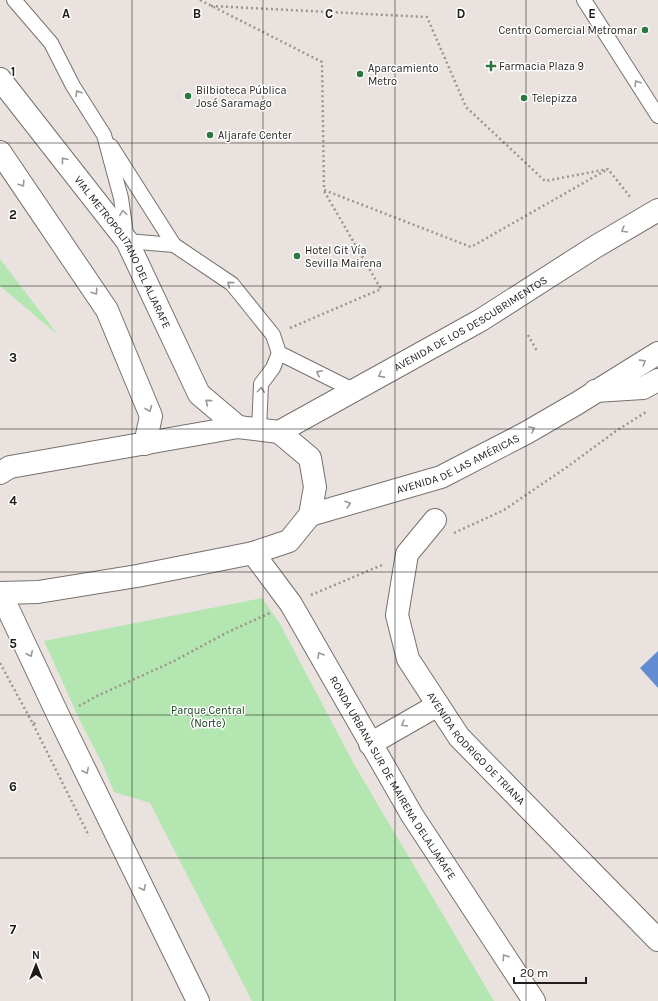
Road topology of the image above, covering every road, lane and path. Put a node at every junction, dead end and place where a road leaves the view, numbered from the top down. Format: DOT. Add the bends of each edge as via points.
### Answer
graph roads {
  1 [pos="14,0"];
  2 [pos="200,0"];
  3 [pos="584,0"];
  4 [pos="209,6"];
  5 [pos="0,79"];
  6 [pos="658,116"];
  7 [pos="104,135"];
  8 [pos="0,152"];
  9 [pos="608,169"];
  10 [pos="324,190"];
  11 [pos="633,200"];
  12 [pos="658,210"];
  13 [pos="127,241"];
  14 [pos="174,245"];
  15 [pos="273,335"];
  16 [pos="528,335"];
  17 [pos="538,351"];
  18 [pos="279,353"];
  19 [pos="658,353"];
  20 [pos="658,380"];
  21 [pos="353,390"];
  22 [pos="595,391"];
  23 [pos="652,408"];
  24 [pos="258,429"];
  25 [pos="145,444"];
  26 [pos="0,473"];
  27 [pos="310,515"];
  28 [pos="442,528"];
  29 [pos="253,553"];
  30 [pos="407,554"];
  31 [pos="0,594"];
  32 [pos="291,604"];
  33 [pos="172,662"];
  34 [pos="438,705"];
  35 [pos="370,744"];
  36 [pos="658,940"];
  37 [pos="198,1001"];
  38 [pos="534,1001"];
  7 -- 1 [label="lane, one-way" via="73,86 51,43"];
  2 -- 4 [label="path"];
  6 -- 3 [label="lane, one-way"];
  4 -- 9 [label="path" via="427,17 466,107 545,181"];
  4 -- 10 [label="path" via="322,62"];
  13 -- 5 [label="street, VIAL METROPOLITANO DEL ALJARAFE, one-way"];
  13 -- 7 [label="lane, one-way" via="121,198"];
  7 -- 14 [label="lane"];
  8 -- 25 [label="street, one-way" via="107,310 152,416"];
  9 -- 10 [label="path" via="471,247"];
  9 -- 11 [label="path"];
  10 -- 15 [label="path" via="381,289"];
  12 -- 21 [label="street, AVENIDA DE LOS DESCUBRIMENTOS, one-way" via="481,320"];
  13 -- 14 [label="lane"];
  24 -- 13 [label="street, VIAL METROPOLITANO DEL ALJARAFE, one-way" via="199,394"];
  15 -- 14 [label="lane, one-way" via="232,284"];
  15 -- 18 [label="lane"];
  16 -- 17 [label="path"];
  21 -- 18 [label="lane, one-way"];
  24 -- 18 [label="lane, one-way" via="261,384 273,368"];
  22 -- 19 [label="street, AVENIDA DE LAS AMÉRICAS, one-way"];
  20 -- 22 [label="street" via="642,388"];
  21 -- 24 [label="street, AVENIDA DE LOS DESCUBRIMENTOS"];
  27 -- 22 [label="street, AVENIDA DE LAS AMÉRICAS, one-way" via="441,477 526,433"];
  23 -- 28 [label="path" via="504,510"];
  24 -- 25 [label="street, AVENIDA DE LOS DESCUBRIMENTOS"];
  24 -- 27 [label="street, VIAL METROPOLITANO DEL ALJARAFE" via="310,458 314,487"];
  25 -- 26 [label="street, AVENIDA DE LOS DESCUBRIMENTOS" via="10,467"];
  27 -- 29 [label="street" via="289,541"];
  28 -- 30 [label="street"];
  29 -- 31 [label="street" via="138,576 38,592"];
  29 -- 32 [label="street, RONDA URBANA SUR DE MAIRENA DELALJARAFE"];
  30 -- 32 [label="path"];
  30 -- 34 [label="street, AVENIDA RODRIGO DE TRIANA" via="397,615 408,659"];
  31 -- 37 [label="street, one-way"];
  32 -- 33 [label="path" via="228,632"];
  35 -- 32 [label="street, RONDA URBANA SUR DE MAIRENA DELALJARAFE, one-way"];
  34 -- 35 [label="street, one-way"];
  34 -- 36 [label="street, AVENIDA RODRIGO DE TRIANA" via="459,738"];
  38 -- 35 [label="street, RONDA URBANA SUR DE MAIRENA DELALJARAFE, one-way" via="412,815"];
}
